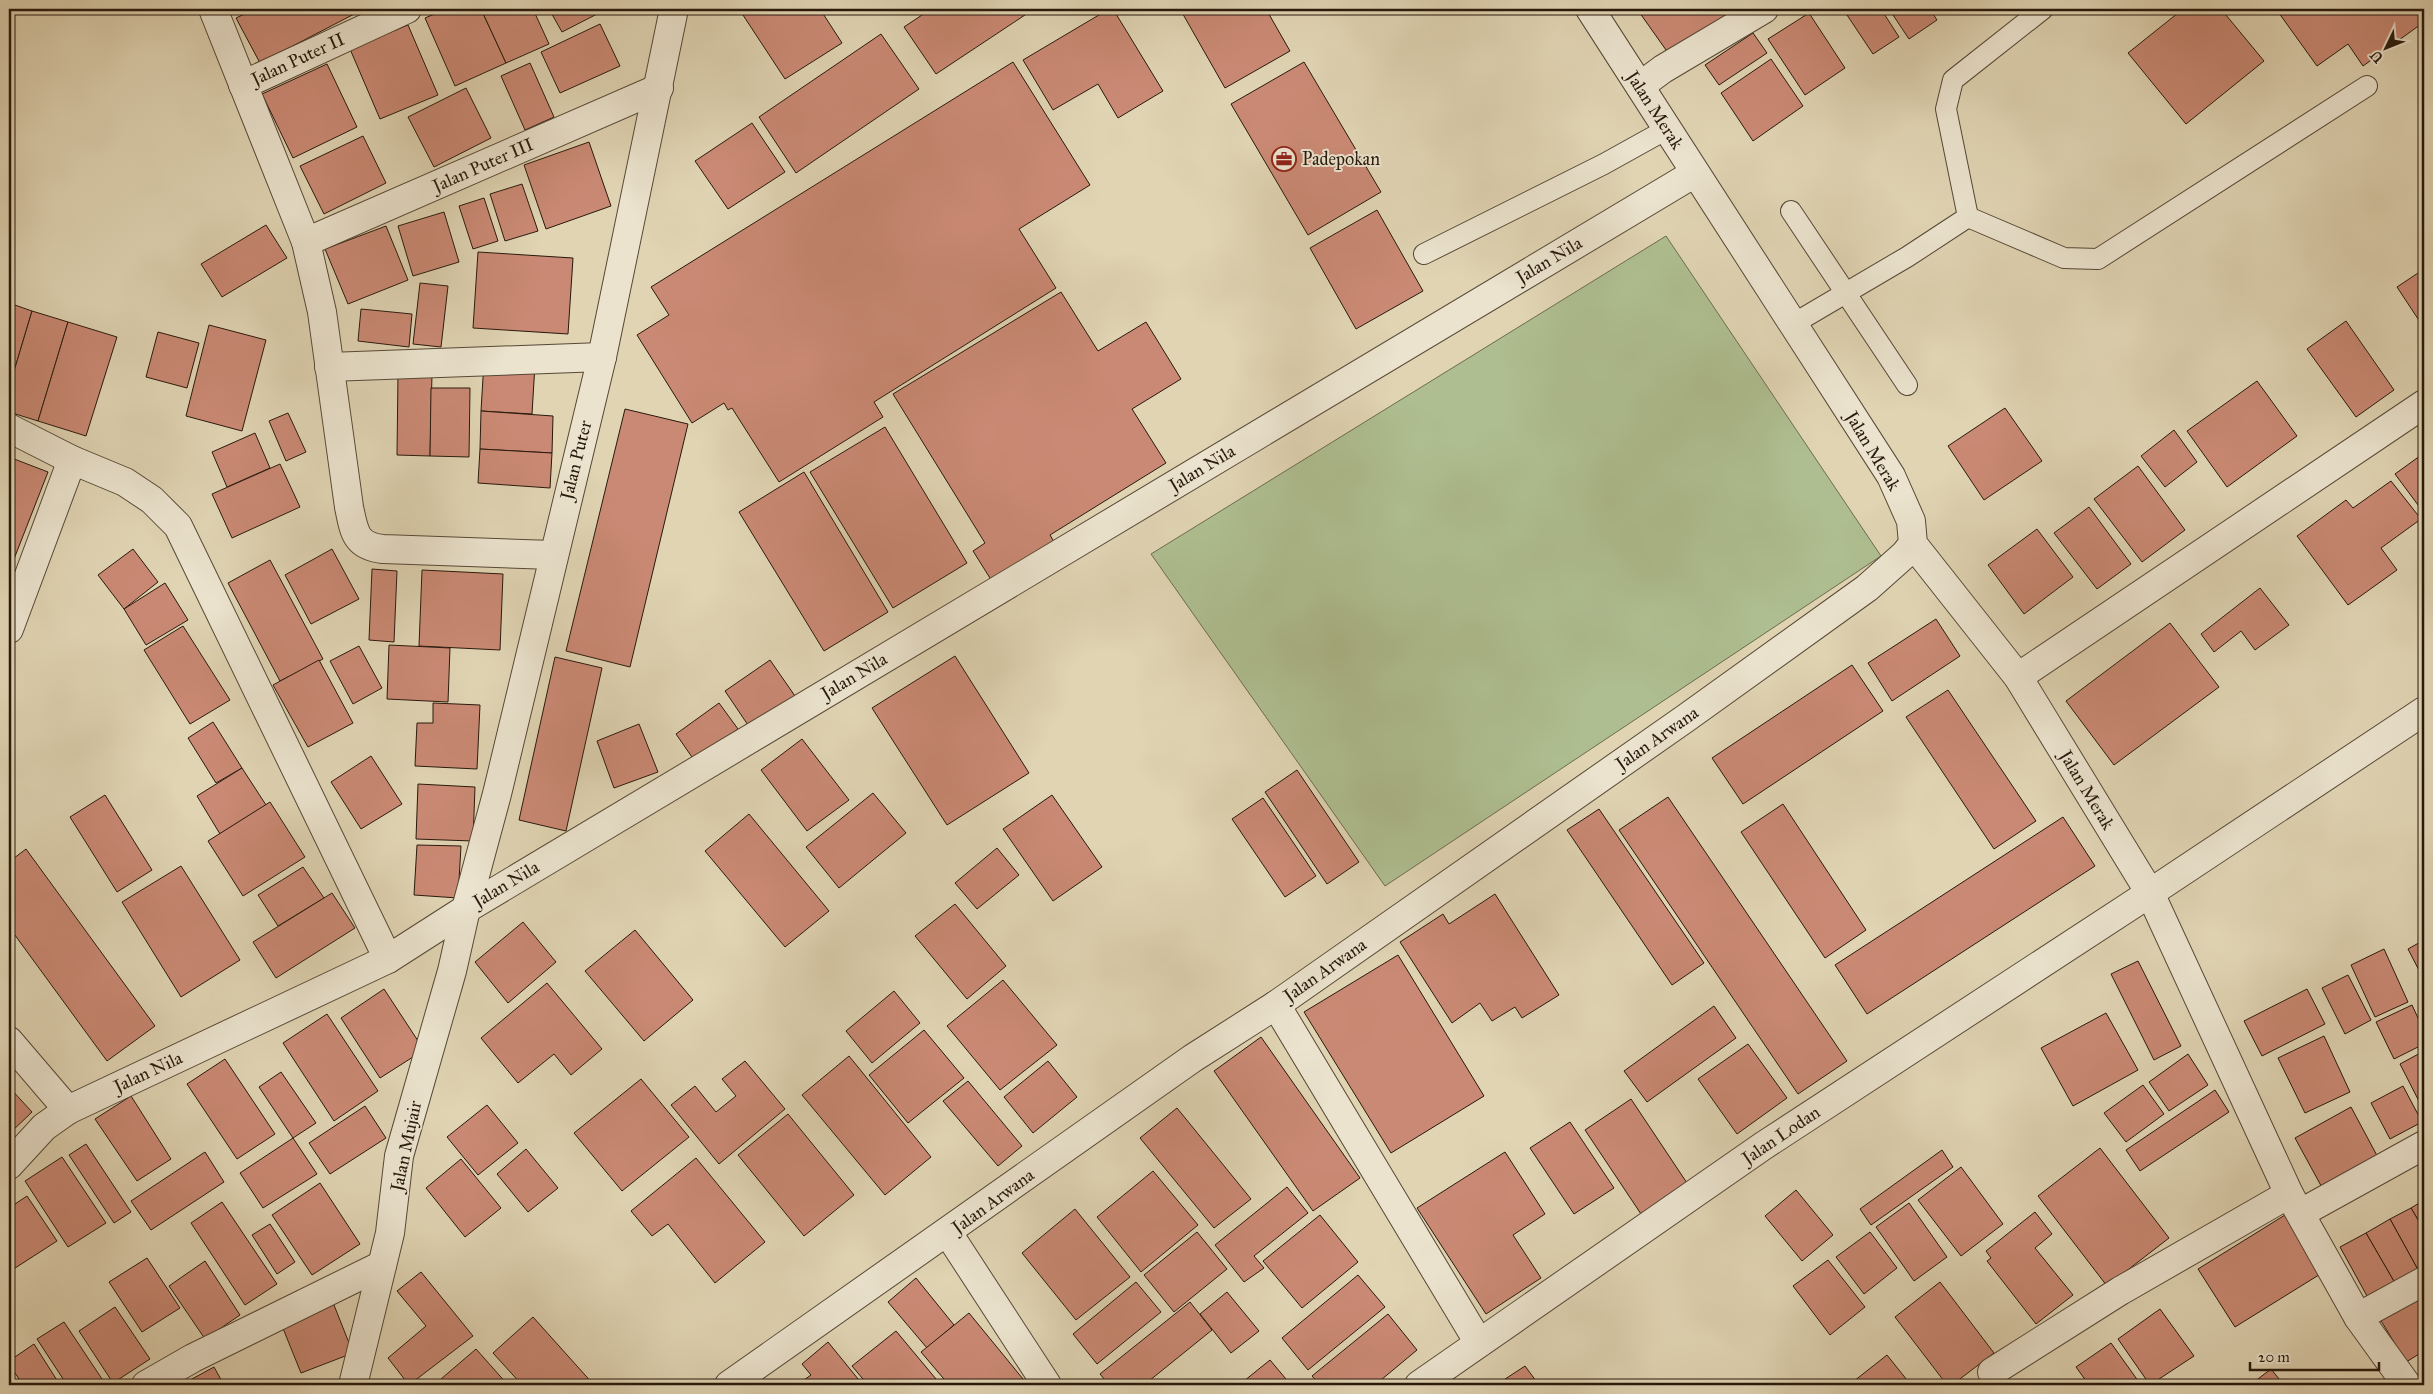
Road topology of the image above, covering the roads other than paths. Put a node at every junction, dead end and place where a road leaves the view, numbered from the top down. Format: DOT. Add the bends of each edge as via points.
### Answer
graph roads {
  1 [pos="214,9"];
  2 [pos="407,9"];
  3 [pos="674,9"];
  4 [pos="1590,9"];
  5 [pos="1764,9"];
  6 [pos="2043,9"];
  7 [pos="243,85"];
  8 [pos="1640,86"];
  9 [pos="2367,86"];
  10 [pos="659,88"];
  11 [pos="1667,129"];
  12 [pos="1695,173"];
  13 [pos="1791,211"];
  14 [pos="1968,217"];
  15 [pos="306,242"];
  16 [pos="1424,254"];
  17 [pos="1846,293"];
  18 [pos="1793,324"];
  19 [pos="602,357"];
  20 [pos="329,366"];
  21 [pos="1907,385"];
  22 [pos="2424,404"];
  23 [pos="9,428"];
  24 [pos="72,460"];
  25 [pos="1913,544"];
  26 [pos="553,555"];
  27 [pos="9,629"];
  28 [pos="2018,677"];
  29 [pos="2424,710"];
  30 [pos="2150,893"];
  31 [pos="466,909"];
  32 [pos="388,959"];
  33 [pos="1276,1004"];
  34 [pos="9,1041"];
  35 [pos="68,1110"];
  36 [pos="2424,1145"];
  37 [pos="9,1165"];
  38 [pos="2295,1204"];
  39 [pos="948,1233"];
  40 [pos="382,1265"];
  41 [pos="2424,1280"];
  42 [pos="2358,1316"];
  43 [pos="1479,1344"];
  44 [pos="1992,1372"];
  45 [pos="146,1385"];
  46 [pos="353,1385"];
  47 [pos="729,1385"];
  48 [pos="1047,1385"];
  49 [pos="1419,1385"];
  50 [pos="2407,1385"];
  1 -- 7 [label="street"];
  2 -- 7 [label="street, Jalan Puter II"];
  3 -- 10 [label="street, Jalan Puter"];
  4 -- 8 [label="street, Jalan Merak"];
  5 -- 8 [label="street"];
  6 -- 14 [label="lane" via="1953,80 1946,108"];
  7 -- 15 [label="street"];
  8 -- 11 [label="street, Jalan Merak"];
  9 -- 14 [label="lane" via="2098,259 2064,258"];
  10 -- 15 [label="street, Jalan Puter III"];
  10 -- 19 [label="street, Jalan Puter"];
  11 -- 12 [label="street, Jalan Merak"];
  11 -- 16 [label="lane"];
  12 -- 18 [label="street, Jalan Merak"];
  12 -- 31 [label="street, Jalan Nila"];
  13 -- 17 [label="lane"];
  14 -- 17 [label="lane"];
  15 -- 20 [label="street" via="322,312"];
  17 -- 18 [label="lane"];
  17 -- 21 [label="lane"];
  18 -- 25 [label="street, Jalan Merak" via="1891,476 1911,521"];
  19 -- 20 [label="street"];
  19 -- 26 [label="street, Jalan Puter"];
  20 -- 26 [label="street" via="349,507 355,533 361,541 372,548 383,549"];
  22 -- 28 [label="street"];
  23 -- 24 [label="street"];
  24 -- 27 [label="street"];
  24 -- 32 [label="street" via="125,482 152,500 178,526"];
  25 -- 28 [label="street, Jalan Merak"];
  25 -- 33 [label="street, Jalan Arwana" via="1867,588"];
  26 -- 31 [label="street, Jalan Puter" via="497,794"];
  28 -- 30 [label="street, Jalan Merak"];
  29 -- 30 [label="street, Jalan Lodan"];
  30 -- 38 [label="street, Jalan Merak"];
  30 -- 43 [label="street, Jalan Lodan" via="1763,1146"];
  31 -- 32 [label="street, Jalan Nila"];
  31 -- 40 [label="street, Jalan Mujair" via="400,1156 390,1233"];
  32 -- 35 [label="street, Jalan Nila"];
  33 -- 39 [label="street, Jalan Arwana"];
  33 -- 43 [label="street"];
  34 -- 35 [label="street"];
  35 -- 37 [label="street, Jalan Nila" via="44,1127"];
  36 -- 38 [label="street"];
  38 -- 42 [label="street, Jalan Merak"];
  38 -- 44 [label="street" via="2120,1291"];
  39 -- 47 [label="street, Jalan Arwana"];
  39 -- 48 [label="street"];
  40 -- 45 [label="street" via="193,1358"];
  40 -- 46 [label="street, Jalan Mujair"];
  41 -- 42 [label="street"];
  42 -- 50 [label="street, Jalan Merak"];
  43 -- 49 [label="street, Jalan Lodan"];
}
